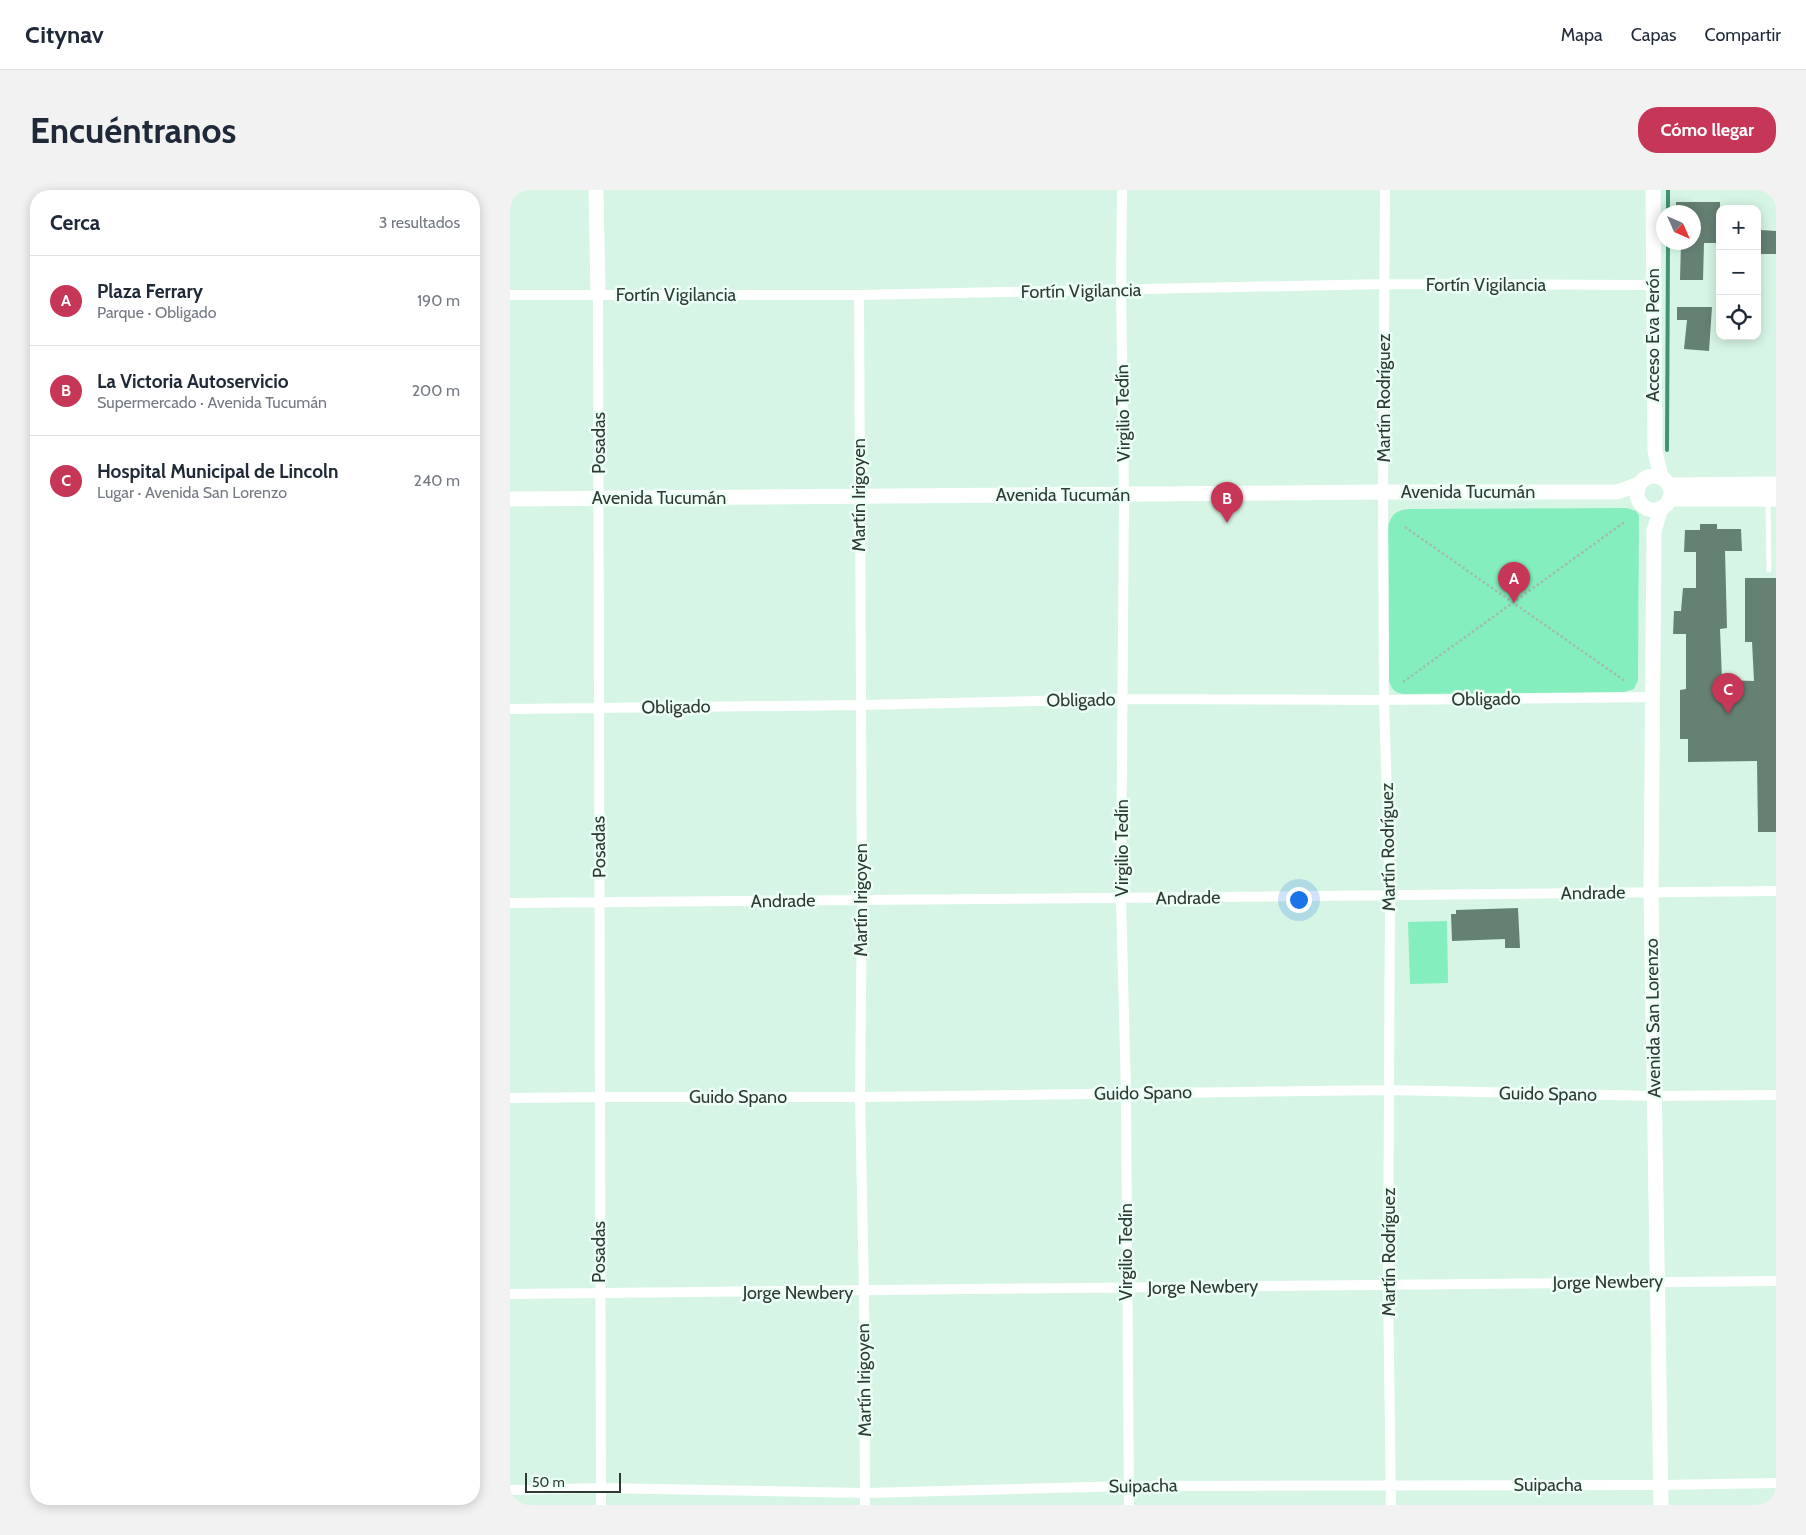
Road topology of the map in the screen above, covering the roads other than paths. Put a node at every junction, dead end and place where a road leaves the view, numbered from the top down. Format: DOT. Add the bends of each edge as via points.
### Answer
graph roads {
  1 [pos="596,190"];
  2 [pos="1122,190"];
  3 [pos="1385,190"];
  4 [pos="1653,190"];
  5 [pos="1385,284"];
  6 [pos="1653,285"];
  7 [pos="1121,290"];
  8 [pos="510,295"];
  9 [pos="598,295"];
  10 [pos="859,295"];
  11 [pos="1776,484"];
  12 [pos="1384,492"];
  13 [pos="1654,493"];
  14 [pos="1124,494"];
  15 [pos="859,496"];
  16 [pos="599,498"];
  17 [pos="510,499"];
  18 [pos="1772,500"];
  19 [pos="1769,570"];
  20 [pos="1652,697"];
  21 [pos="1123,699"];
  22 [pos="1384,700"];
  23 [pos="861,705"];
  24 [pos="598,708"];
  25 [pos="510,709"];
  26 [pos="1776,891"];
  27 [pos="1651,892"];
  28 [pos="1390,894"];
  29 [pos="1121,899"];
  30 [pos="862,901"];
  31 [pos="510,903"];
  32 [pos="600,903"];
  33 [pos="1389,1090"];
  34 [pos="1126,1093"];
  35 [pos="1776,1095"];
  36 [pos="599,1096"];
  37 [pos="1654,1096"];
  38 [pos="860,1097"];
  39 [pos="510,1098"];
  40 [pos="1656,1281"];
  41 [pos="1776,1281"];
  42 [pos="1388,1284"];
  43 [pos="1126,1288"];
  44 [pos="864,1292"];
  45 [pos="510,1294"];
  46 [pos="599,1294"];
  47 [pos="1776,1482"];
  48 [pos="1391,1485"];
  49 [pos="1661,1485"];
  50 [pos="1129,1486"];
  51 [pos="601,1488"];
  52 [pos="510,1490"];
  53 [pos="866,1493"];
  54 [pos="601,1505"];
  55 [pos="866,1505"];
  56 [pos="1129,1505"];
  57 [pos="1391,1505"];
  58 [pos="1661,1505"];
  1 -- 9 [label="main road, Posadas"];
  2 -- 7 [label="street, Virgilio Tedín"];
  3 -- 5 [label="street, Martín Rodríguez"];
  4 -- 6 [label="main road, Acceso Eva Perón"];
  5 -- 6 [label="street, Fortín Vigilancia"];
  5 -- 7 [label="street, Fortín Vigilancia"];
  5 -- 12 [label="street, Martín Rodríguez"];
  6 -- 13 [label="main road, Acceso Eva Perón"];
  7 -- 10 [label="street, Fortín Vigilancia"];
  7 -- 14 [label="street, Virgilio Tedín"];
  8 -- 9 [label="street, Fortín Vigilancia"];
  9 -- 10 [label="street, Fortín Vigilancia"];
  9 -- 16 [label="street, Posadas"];
  10 -- 15 [label="street, Martín Irigoyen"];
  11 -- 13 [label="main road"];
  12 -- 13 [label="main road, Avenida Tucumán"];
  12 -- 14 [label="main road, Avenida Tucumán"];
  12 -- 22 [label="street, Martín Rodríguez"];
  13 -- 18 [label="main road"];
  13 -- 20 [label="main road, Avenida San Lorenzo"];
  14 -- 15 [label="main road, Avenida Tucumán"];
  14 -- 21 [label="street, Virgilio Tedín"];
  15 -- 16 [label="main road, Avenida Tucumán"];
  15 -- 23 [label="street, Martín Irigoyen"];
  16 -- 17 [label="main road, Avenida Tucumán"];
  16 -- 24 [label="street, Posadas"];
  18 -- 19 [label="lane"];
  20 -- 22 [label="street, Obligado"];
  20 -- 27 [label="main road, Avenida San Lorenzo"];
  21 -- 22 [label="street, Obligado"];
  21 -- 23 [label="street, Obligado"];
  21 -- 29 [label="street, Virgilio Tedín"];
  22 -- 28 [label="street, Martín Rodríguez"];
  23 -- 24 [label="street, Obligado"];
  23 -- 30 [label="street, Martín Irigoyen"];
  24 -- 25 [label="street, Obligado"];
  24 -- 32 [label="street, Posadas"];
  26 -- 27 [label="street, Andrade"];
  27 -- 28 [label="street, Andrade"];
  27 -- 37 [label="main road, Avenida San Lorenzo"];
  28 -- 29 [label="street, Andrade"];
  28 -- 33 [label="street, Martín Rodríguez"];
  29 -- 30 [label="street, Andrade"];
  29 -- 34 [label="street, Virgilio Tedín"];
  30 -- 32 [label="street, Andrade"];
  30 -- 38 [label="street, Martín Irigoyen"];
  31 -- 32 [label="street, Andrade"];
  32 -- 36 [label="street, Posadas"];
  33 -- 34 [label="street, Guido Spano"];
  33 -- 37 [label="street, Guido Spano"];
  33 -- 42 [label="street, Martín Rodríguez"];
  34 -- 38 [label="street, Guido Spano"];
  34 -- 43 [label="street, Virgilio Tedín"];
  35 -- 37 [label="street, Guido Spano"];
  36 -- 38 [label="street, Guido Spano"];
  36 -- 39 [label="street, Guido Spano"];
  36 -- 46 [label="street, Posadas"];
  37 -- 40 [label="main road, Avenida San Lorenzo"];
  38 -- 44 [label="street, Martín Irigoyen"];
  40 -- 41 [label="street, Jorge Newbery"];
  40 -- 42 [label="street, Jorge Newbery"];
  40 -- 49 [label="main road, Avenida San Lorenzo"];
  42 -- 43 [label="street, Jorge Newbery"];
  42 -- 48 [label="street, Martín Rodríguez"];
  43 -- 44 [label="street, Jorge Newbery"];
  43 -- 50 [label="street, Virgilio Tedín"];
  44 -- 46 [label="street, Jorge Newbery"];
  44 -- 53 [label="street, Martín Irigoyen"];
  45 -- 46 [label="street, Jorge Newbery"];
  46 -- 51 [label="street, Posadas"];
  47 -- 49 [label="street, Suipacha"];
  48 -- 49 [label="street, Suipacha"];
  48 -- 50 [label="street, Suipacha"];
  48 -- 57 [label="street, Martín Rodríguez"];
  49 -- 58 [label="main road, Avenida San Lorenzo"];
  50 -- 53 [label="street, Suipacha"];
  50 -- 56 [label="street, Virgilio Tedín"];
  51 -- 52 [label="street, Suipacha"];
  51 -- 53 [label="street, Suipacha"];
  51 -- 54 [label="street, Posadas"];
  53 -- 55 [label="street, Martín Irigoyen"];
}
